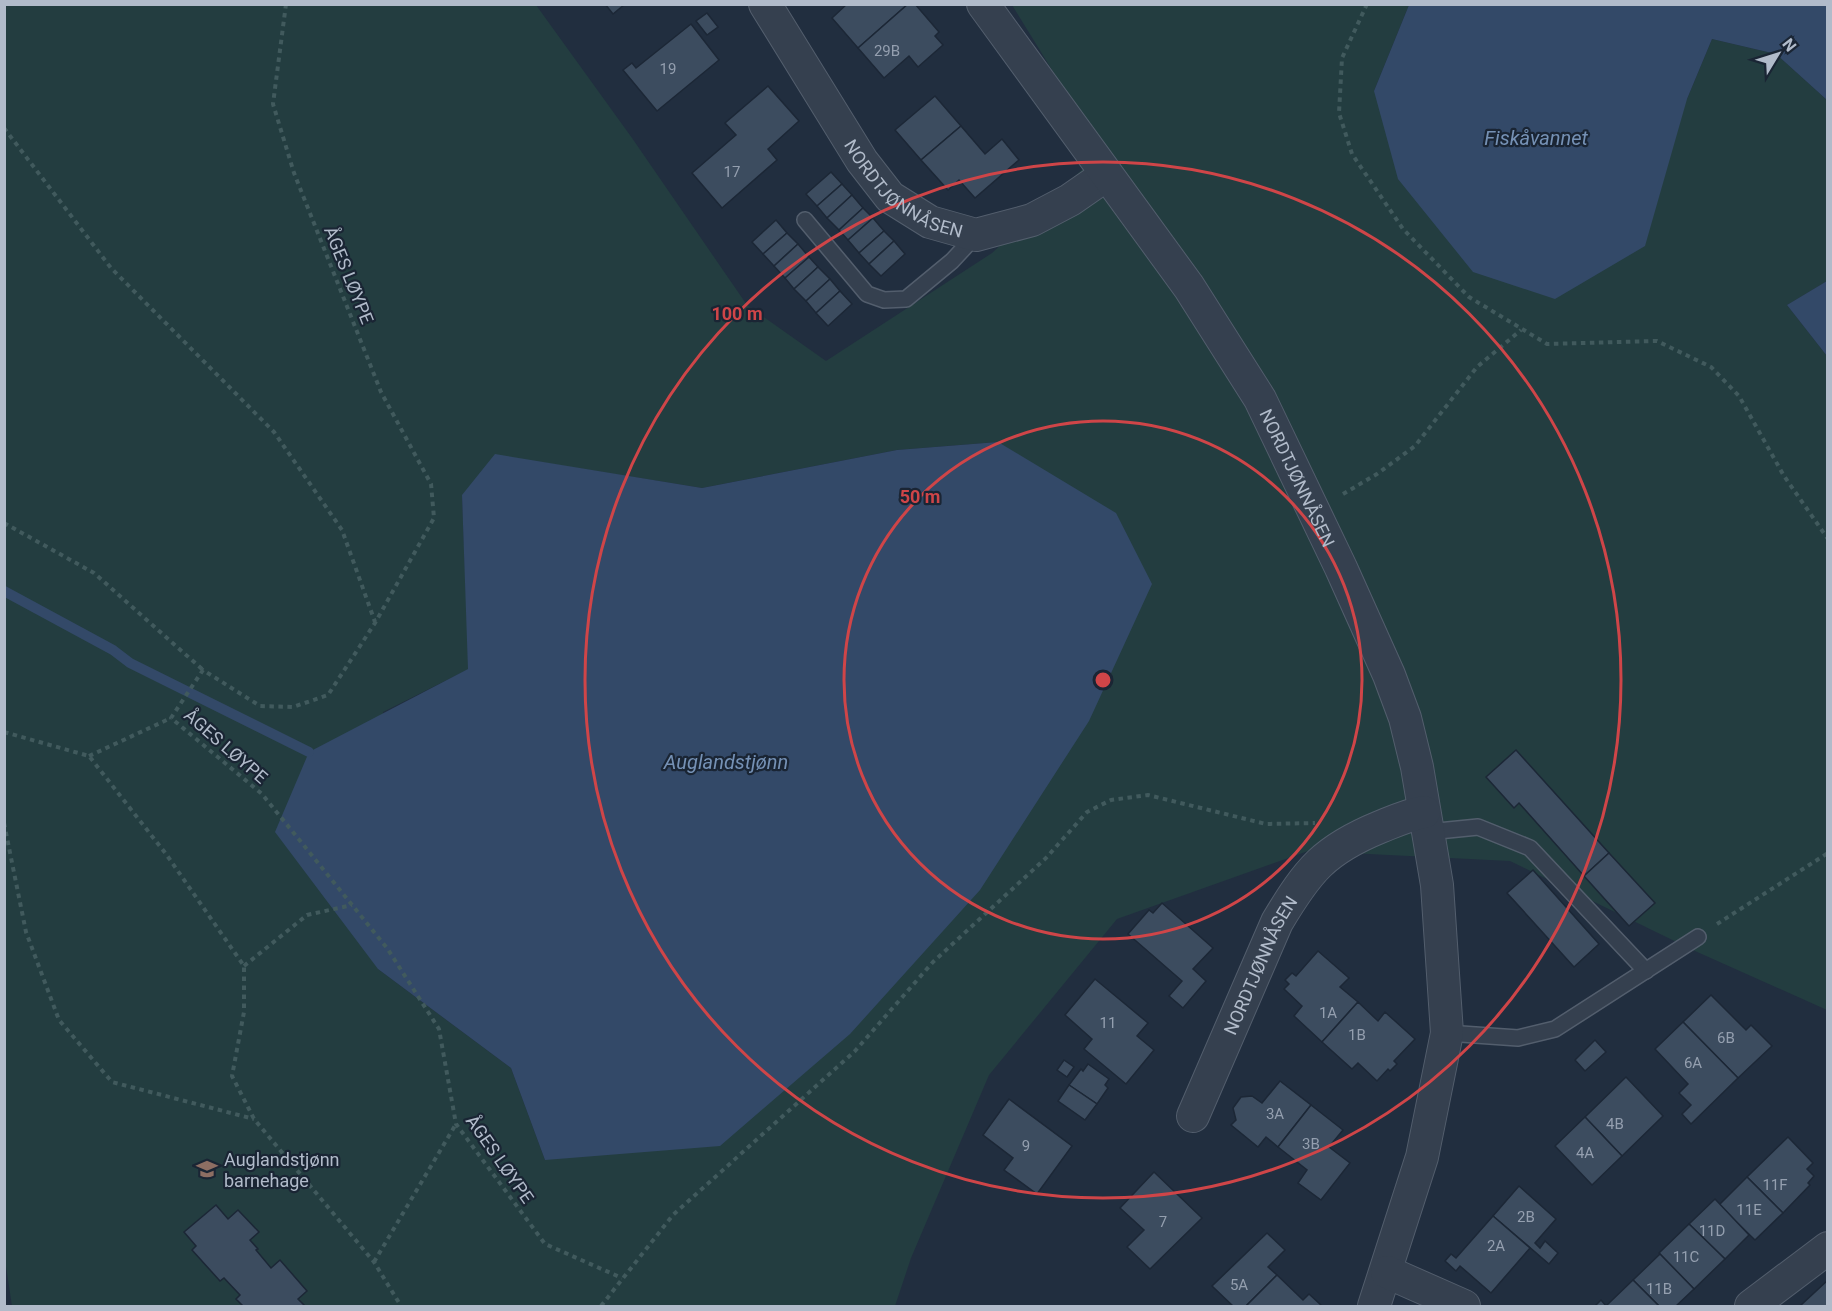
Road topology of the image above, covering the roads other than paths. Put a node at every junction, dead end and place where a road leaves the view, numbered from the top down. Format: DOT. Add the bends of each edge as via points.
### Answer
graph roads {
  1 [pos="765,4"];
  2 [pos="983,4"];
  3 [pos="1106,175"];
  4 [pos="805,220"];
  5 [pos="976,235"];
  6 [pos="1426,822"];
  7 [pos="1698,936"];
  8 [pos="1646,971"];
  9 [pos="1447,1032"];
  10 [pos="1193,1116"];
  11 [pos="1827,1248"];
  12 [pos="1387,1272"];
  13 [pos="1374,1306"];
  14 [pos="1464,1306"];
  15 [pos="1751,1306"];
  1 -- 5 [label="street, NORDTJØNNÅSEN" via="862,161 890,197 930,222"];
  2 -- 3 [label="street, NORDTJØNNÅSEN"];
  3 -- 5 [label="street, NORDTJØNNÅSEN" via="1032,220"];
  3 -- 6 [label="street, NORDTJØNNÅSEN" via="1189,287 1260,399 1389,675 1417,766"];
  4 -- 5 [label="lane" via="867,294 884,300 906,299"];
  6 -- 8 [label="lane" via="1478,828 1530,848"];
  6 -- 9 [label="street, NORDTJØNNÅSEN" via="1437,885"];
  6 -- 10 [label="street, NORDTJØNNÅSEN" via="1408,815 1346,841 1316,865 1295,891 1277,922"];
  7 -- 8 [label="lane"];
  8 -- 9 [label="lane" via="1555,1029 1518,1038"];
  9 -- 12 [label="street, NORDTJØNNÅSEN" via="1429,1128"];
  11 -- 15 [label="street"];
  12 -- 13 [label="street, NORDTJØNNÅSEN"];
  12 -- 14 [label="street"];
}
